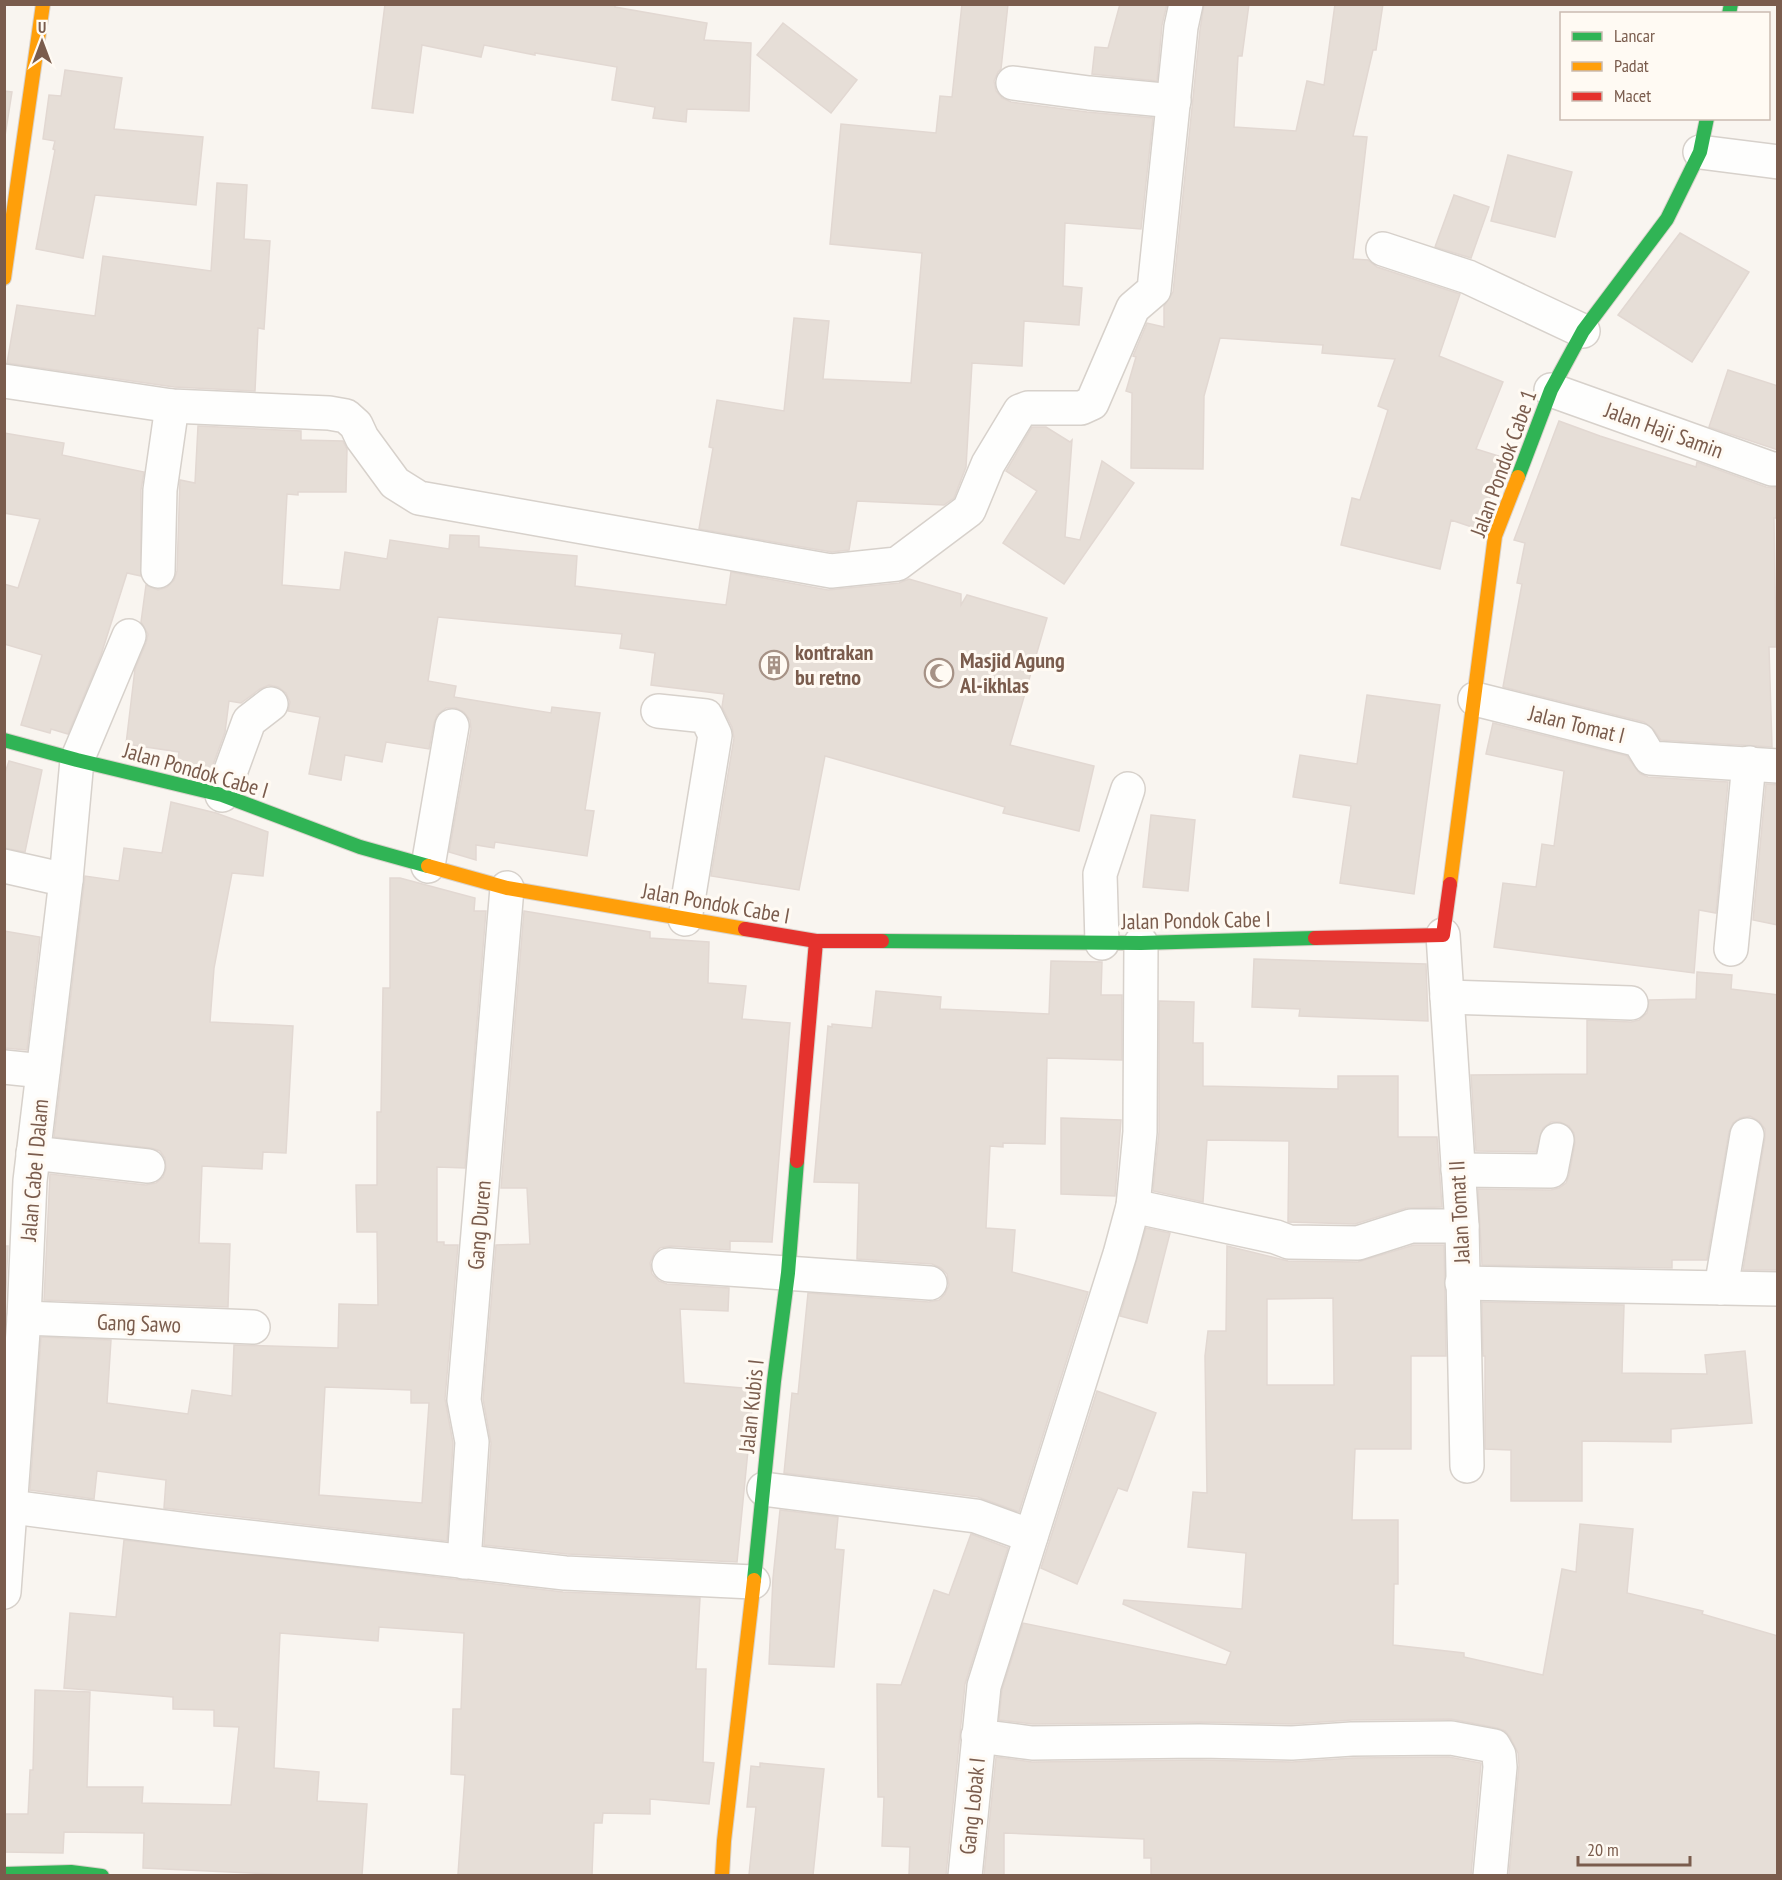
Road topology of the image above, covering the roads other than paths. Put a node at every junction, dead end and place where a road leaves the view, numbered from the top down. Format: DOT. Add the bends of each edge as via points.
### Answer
graph roads {
  1 [pos="42,4"];
  2 [pos="1186,4"];
  3 [pos="1013,83"];
  4 [pos="1174,101"];
  5 [pos="1707,120"];
  6 [pos="1700,152"];
  7 [pos="1778,162"];
  8 [pos="1383,249"];
  9 [pos="4,278"];
  10 [pos="1583,331"];
  11 [pos="4,381"];
  12 [pos="1551,390"];
  13 [pos="172,406"];
  14 [pos="1778,469"];
  15 [pos="158,571"];
  16 [pos="129,636"];
  17 [pos="1475,699"];
  18 [pos="271,704"];
  19 [pos="658,711"];
  20 [pos="453,726"];
  21 [pos="4,740"];
  22 [pos="77,760"];
  23 [pos="1763,765"];
  24 [pos="1128,789"];
  25 [pos="222,795"];
  26 [pos="4,866"];
  27 [pos="428,866"];
  28 [pos="66,880"];
  29 [pos="507,888"];
  30 [pos="685,919"];
  31 [pos="1443,935"];
  32 [pos="816,941"];
  33 [pos="1102,943"];
  34 [pos="1141,943"];
  35 [pos="1731,949"];
  36 [pos="1447,998"];
  37 [pos="1631,1003"];
  38 [pos="4,1067"];
  39 [pos="43,1071"];
  40 [pos="1747,1136"];
  41 [pos="1557,1140"];
  42 [pos="33,1154"];
  43 [pos="148,1166"];
  44 [pos="1458,1170"];
  45 [pos="17,1198"];
  46 [pos="1133,1206"];
  47 [pos="1462,1226"];
  48 [pos="669,1265"];
  49 [pos="788,1273"];
  50 [pos="930,1283"];
  51 [pos="1462,1283"];
  52 [pos="1722,1288"];
  53 [pos="1778,1289"];
  54 [pos="17,1328"];
  55 [pos="253,1328"];
  56 [pos="1467,1466"];
  57 [pos="764,1489"];
  58 [pos="10,1500"];
  59 [pos="1031,1536"];
  60 [pos="464,1562"];
  61 [pos="753,1582"];
  62 [pos="5,1585"];
  63 [pos="978,1736"];
  64 [pos="4,1874"];
  65 [pos="102,1875"];
  66 [pos="722,1875"];
  67 [pos="965,1875"];
  68 [pos="1490,1875"];
  1 -- 9 [label="street"];
  2 -- 4 [label="street"];
  3 -- 4 [label="street"];
  4 -- 13 [label="street" via="1154,290 1133,308 1092,403 1081,408 1020,411 988,464 969,510 897,564 831,571 419,498 395,483 346,416"];
  5 -- 6 [label="street, Jalan Pondok Cabe 1"];
  6 -- 7 [label="street"];
  6 -- 10 [label="street, Jalan Pondok Cabe 1" via="1667,219"];
  8 -- 10 [label="street" via="1468,277"];
  10 -- 12 [label="street, Jalan Pondok Cabe 1"];
  11 -- 13 [label="street"];
  12 -- 14 [label="street, Jalan Haji Samin"];
  12 -- 17 [label="street, Jalan Pondok Cabe 1" via="1495,536"];
  13 -- 15 [label="street" via="160,490"];
  16 -- 22 [label="street, Jalan Cabe I Dalam"];
  17 -- 23 [label="street, Jalan Tomat I" via="1639,740 1650,758"];
  17 -- 31 [label="street, Jalan Pondok Cabe 1"];
  18 -- 25 [label="street" via="249,721"];
  19 -- 30 [label="street" via="706,716 716,735"];
  20 -- 27 [label="street"];
  21 -- 22 [label="street, Jalan Pondok Cabe I"];
  22 -- 25 [label="street, Jalan Pondok Cabe I"];
  22 -- 28 [label="street, Jalan Cabe I Dalam"];
  23 -- 35 [label="street"];
  24 -- 33 [label="street" via="1100,874"];
  25 -- 27 [label="street, Jalan Pondok Cabe I" via="360,847"];
  26 -- 28 [label="street"];
  27 -- 29 [label="street, Jalan Pondok Cabe I"];
  28 -- 39 [label="street, Jalan Cabe I Dalam"];
  29 -- 30 [label="street, Jalan Pondok Cabe I"];
  29 -- 60 [label="street, Gang Duren" via="464,1400 472,1442"];
  30 -- 32 [label="street, Jalan Pondok Cabe I"];
  31 -- 34 [label="street, Jalan Pondok Cabe I"];
  31 -- 36 [label="street, Jalan Tomat II"];
  32 -- 33 [label="street, Jalan Pondok Cabe I"];
  32 -- 49 [label="street, Jalan Kubis I"];
  33 -- 34 [label="street, Jalan Pondok Cabe I"];
  34 -- 46 [label="street, Gang Lobak I" via="1140,1132"];
  36 -- 37 [label="street"];
  36 -- 44 [label="street, Jalan Tomat II"];
  38 -- 39 [label="street"];
  39 -- 42 [label="street, Jalan Cabe I Dalam"];
  40 -- 52 [label="street"];
  41 -- 44 [label="street" via="1551,1172"];
  42 -- 43 [label="street"];
  42 -- 45 [label="street, Jalan Cabe I Dalam"];
  44 -- 47 [label="street, Jalan Tomat II"];
  45 -- 54 [label="street, Jalan Cabe I Dalam"];
  46 -- 47 [label="street" via="1289,1242 1358,1243 1411,1226"];
  46 -- 59 [label="street, Gang Lobak I"];
  47 -- 51 [label="street, Jalan Tomat II"];
  48 -- 49 [label="street"];
  49 -- 50 [label="street"];
  49 -- 57 [label="street, Jalan Kubis I"];
  51 -- 52 [label="street, Jalan Tomat II"];
  51 -- 56 [label="street"];
  52 -- 53 [label="street, Jalan Tomat II"];
  54 -- 55 [label="street, Gang Sawo"];
  54 -- 58 [label="street, Jalan Cabe I Dalam"];
  57 -- 59 [label="street" via="976,1516"];
  57 -- 61 [label="street, Jalan Kubis I"];
  58 -- 60 [label="street" via="204,1532"];
  58 -- 62 [label="street, Jalan Cabe I Dalam"];
  59 -- 63 [label="street, Gang Lobak I" via="984,1686"];
  60 -- 61 [label="street" via="565,1573"];
  61 -- 66 [label="street, Jalan Kubis I"];
  63 -- 67 [label="street, Gang Lobak I"];
  63 -- 68 [label="street" via="1032,1743 1292,1743 1451,1738 1482,1742 1494,1746 1500,1767"];
  64 -- 65 [label="street"];
}
